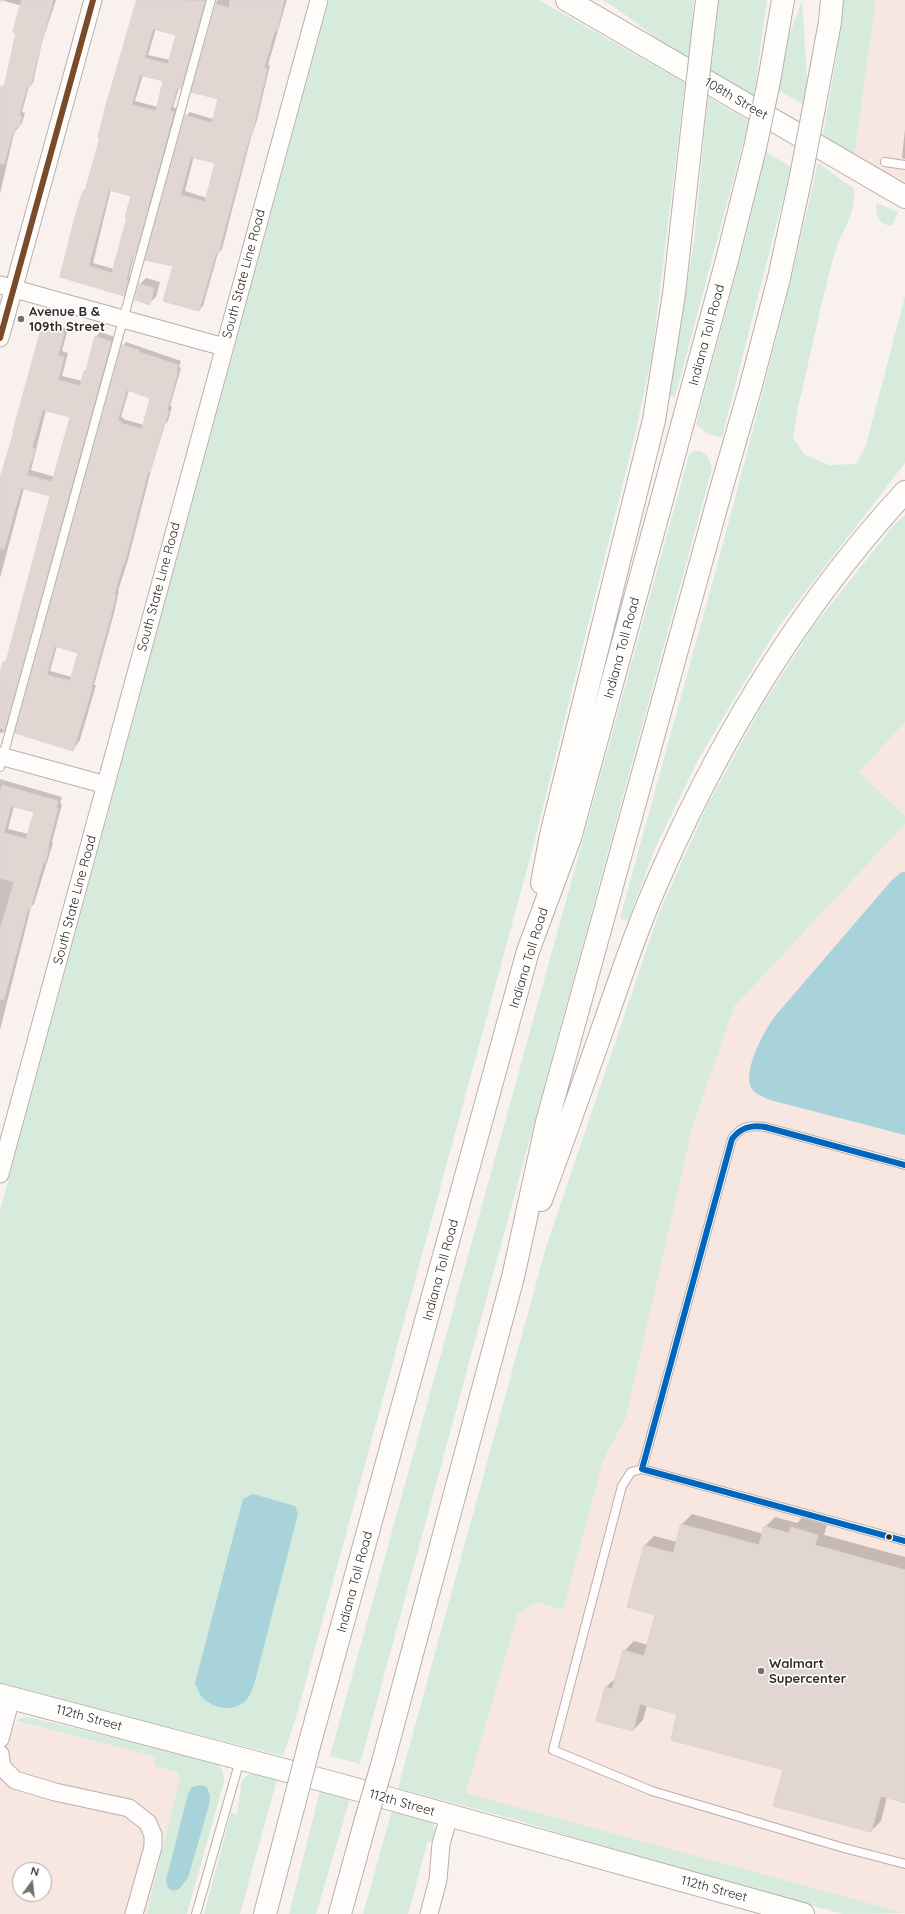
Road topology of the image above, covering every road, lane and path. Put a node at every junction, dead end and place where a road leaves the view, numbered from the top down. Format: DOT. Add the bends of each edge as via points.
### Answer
graph roads {
  1 [pos="93,0"];
  2 [pos="211,0"];
  3 [pos="319,0"];
  4 [pos="567,0"];
  5 [pos="707,0"];
  6 [pos="783,0"];
  7 [pos="832,0"];
  8 [pos="885,162"];
  9 [pos="905,165"];
  10 [pos="905,197"];
  11 [pos="7,287"];
  12 [pos="123,319"];
  13 [pos="0,338"];
  14 [pos="224,346"];
  15 [pos="905,492"];
  16 [pos="1,760"];
  17 [pos="106,785"];
  18 [pos="528,951"];
  19 [pos="905,1164"];
  20 [pos="0,1174"];
  21 [pos="514,1276"];
  22 [pos="642,1469"];
  23 [pos="905,1541"];
  24 [pos="5,1696"];
  25 [pos="0,1739"];
  26 [pos="0,1754"];
  27 [pos="240,1759"];
  28 [pos="449,1816"];
  29 [pos="905,1864"];
  30 [pos="134,1914"];
  31 [pos="196,1914"];
  32 [pos="265,1914"];
  33 [pos="340,1914"];
  34 [pos="428,1914"];
  35 [pos="803,1914"];
  1 -- 11 [label="street"];
  2 -- 12 [label="lane"];
  3 -- 14 [label="street, South State Line Road"];
  4 -- 10 [label="main road, 108th Street"];
  5 -- 18 [label="main road, bridge" via="665,363 654,420 551,835"];
  6 -- 18 [label="main road, Indiana Toll Road, bridge" via="755,148 723,275 570,838"];
  7 -- 21 [label="main road, bridge" via="814,108 779,278 547,1122"];
  8 -- 9 [label="lane"];
  11 -- 12 [label="street"];
  11 -- 13 [label="street"];
  12 -- 14 [label="street"];
  12 -- 16 [label="lane"];
  14 -- 17 [label="street, South State Line Road"];
  15 -- 21 [label="main road" via="873,526 812,604 763,678 708,773 663,868 624,969"];
  16 -- 17 [label="street"];
  17 -- 20 [label="street, South State Line Road"];
  18 -- 32 [label="main road, Indiana Toll Road, bridge"];
  19 -- 22 [label="lane" via="765,1127 744,1127 738,1131 732,1139"];
  21 -- 33 [label="main road, bridge"];
  22 -- 23 [label="lane"];
  22 -- 29 [label="lane" via="631,1472 622,1486 553,1750 652,1791"];
  24 -- 25 [label="street"];
  24 -- 27 [label="main road, 112th Street"];
  26 -- 30 [label="street" via="2,1767 15,1780 54,1792 129,1808 148,1823 153,1835 153,1847"];
  27 -- 28 [label="main road, 112th Street"];
  27 -- 31 [label="lane"];
  28 -- 34 [label="street" via="441,1844 438,1880"];
  28 -- 35 [label="main road, 112th Street"];
}
